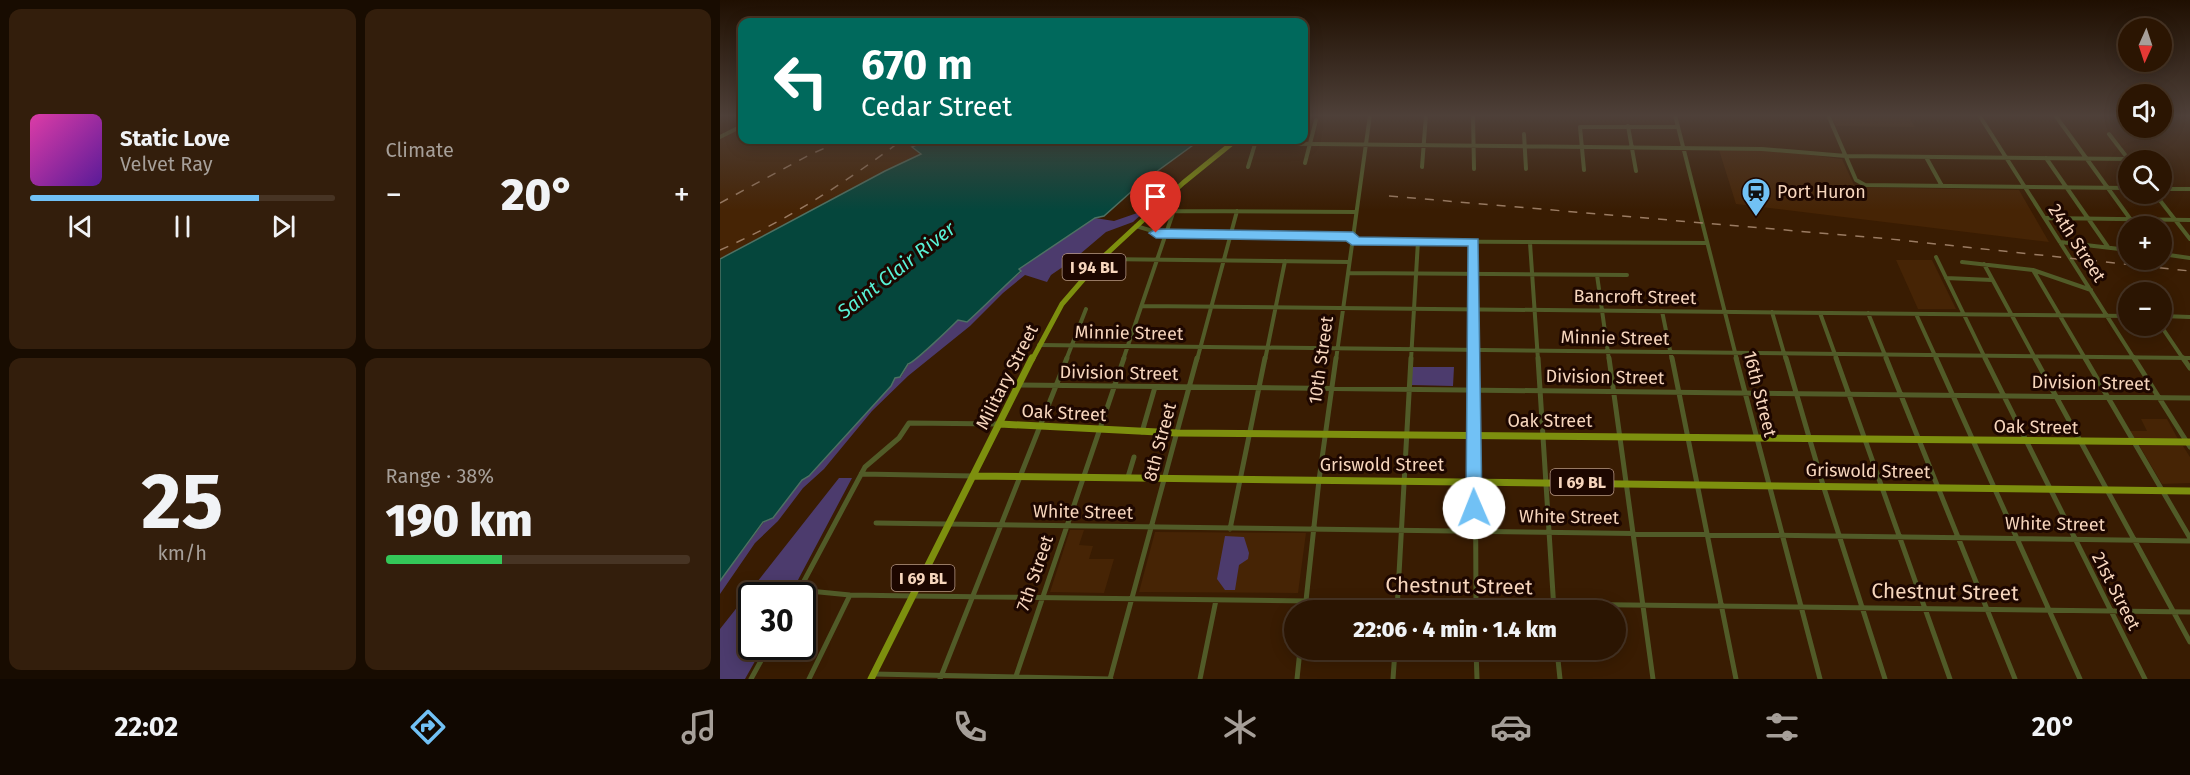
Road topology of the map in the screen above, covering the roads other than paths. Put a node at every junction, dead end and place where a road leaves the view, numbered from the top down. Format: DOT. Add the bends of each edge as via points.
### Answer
graph roads {
  1 [pos="1474,146"];
  2 [pos="1524,146"];
  3 [pos="1227,147"];
  4 [pos="1254,147"];
  5 [pos="1309,147"];
  6 [pos="1365,147"];
  7 [pos="1424,147"];
  8 [pos="1563,147"];
  9 [pos="1581,147"];
  10 [pos="1631,147"];
  11 [pos="1683,147"];
  12 [pos="1842,147"];
  13 [pos="1999,147"];
  14 [pos="2078,147"];
  15 [pos="1846,156"];
  16 [pos="1926,157"];
  17 [pos="2006,158"];
  18 [pos="2046,158"];
  19 [pos="2087,159"];
  20 [pos="2118,160"];
  21 [pos="1305,163"];
  22 [pos="1248,167"];
  23 [pos="1422,167"];
  24 [pos="1474,169"];
  25 [pos="1526,169"];
  26 [pos="1584,170"];
  27 [pos="1636,171"];
  28 [pos="1942,186"];
  29 [pos="2024,187"];
  30 [pos="2066,188"];
  31 [pos="2108,188"];
  32 [pos="2118,188"];
  33 [pos="2172,189"];
  34 [pos="2190,189"];
  35 [pos="2163,204"];
  36 [pos="1237,212"];
  37 [pos="1356,212"];
  38 [pos="2129,216"];
  39 [pos="2045,218"];
  40 [pos="2090,220"];
  41 [pos="2118,220"];
  42 [pos="2175,220"];
  43 [pos="2190,220"];
  44 [pos="1136,226"];
  45 [pos="1166,234"];
  46 [pos="1230,236"];
  47 [pos="1352,239"];
  48 [pos="2190,239"];
  49 [pos="1418,241"];
  50 [pos="1474,242"];
  51 [pos="2060,242"];
  52 [pos="1530,243"];
  53 [pos="1707,243"];
  54 [pos="2108,247"];
  55 [pos="2118,248"];
  56 [pos="2172,255"];
  57 [pos="1936,257"];
  58 [pos="2190,258"];
  59 [pos="1101,259"];
  60 [pos="1158,260"];
  61 [pos="1223,261"];
  62 [pos="1285,261"];
  63 [pos="1349,262"];
  64 [pos="1962,262"];
  65 [pos="1984,264"];
  66 [pos="2033,270"];
  67 [pos="1348,273"];
  68 [pos="1416,273"];
  69 [pos="1474,274"];
  70 [pos="1532,274"];
  71 [pos="1597,275"];
  72 [pos="1627,275"];
  73 [pos="1946,279"];
  74 [pos="1992,279"];
  75 [pos="2091,290"];
  76 [pos="1142,306"];
  77 [pos="1211,307"];
  78 [pos="1275,307"];
  79 [pos="1343,308"];
  80 [pos="1414,308"];
  81 [pos="1086,309"];
  82 [pos="1474,309"];
  83 [pos="1534,309"];
  84 [pos="1602,310"];
  85 [pos="1662,311"];
  86 [pos="1724,311"];
  87 [pos="1772,312"];
  88 [pos="1820,313"];
  89 [pos="1868,313"];
  90 [pos="1916,314"];
  91 [pos="1963,314"];
  92 [pos="2011,315"];
  93 [pos="2059,316"];
  94 [pos="2107,316"];
  95 [pos="2118,316"];
  96 [pos="2172,316"];
  97 [pos="2190,316"];
  98 [pos="2168,336"];
  99 [pos="1039,345"];
  100 [pos="1071,346"];
  101 [pos="1128,346"];
  102 [pos="1200,347"];
  103 [pos="1268,348"];
  104 [pos="1338,348"];
  105 [pos="1411,349"];
  106 [pos="1474,350"];
  107 [pos="1537,350"];
  108 [pos="1607,351"];
  109 [pos="1671,352"];
  110 [pos="1734,352"];
  111 [pos="1784,353"];
  112 [pos="1834,353"];
  113 [pos="1884,354"];
  114 [pos="1933,355"];
  115 [pos="1983,355"];
  116 [pos="2033,355"];
  117 [pos="2083,356"];
  118 [pos="2133,356"];
  119 [pos="2183,357"];
  120 [pos="2190,358"];
  121 [pos="2190,368"];
  122 [pos="1019,385"];
  123 [pos="1055,386"];
  124 [pos="1114,387"];
  125 [pos="1155,387"];
  126 [pos="1189,387"];
  127 [pos="1259,388"];
  128 [pos="1332,388"];
  129 [pos="1408,389"];
  130 [pos="1474,389"];
  131 [pos="1539,390"];
  132 [pos="1613,391"];
  133 [pos="1678,392"];
  134 [pos="1744,393"];
  135 [pos="1796,393"];
  136 [pos="1848,394"];
  137 [pos="1899,394"];
  138 [pos="1951,395"];
  139 [pos="2003,395"];
  140 [pos="2055,396"];
  141 [pos="2107,397"];
  142 [pos="2158,397"];
  143 [pos="2190,398"];
  144 [pos="1000,424"];
  145 [pos="1039,427"];
  146 [pos="1100,430"];
  147 [pos="1142,432"];
  148 [pos="1177,433"];
  149 [pos="1250,433"];
  150 [pos="1326,434"];
  151 [pos="1406,435"];
  152 [pos="1473,436"];
  153 [pos="1542,436"];
  154 [pos="1618,437"];
  155 [pos="1687,438"];
  156 [pos="1756,439"];
  157 [pos="1810,439"];
  158 [pos="1864,440"];
  159 [pos="1917,440"];
  160 [pos="1971,441"];
  161 [pos="2026,442"];
  162 [pos="2080,442"];
  163 [pos="2133,443"];
  164 [pos="2189,444"];
  165 [pos="1134,457"];
  166 [pos="861,474"];
  167 [pos="974,476"];
  168 [pos="1020,476"];
  169 [pos="1083,477"];
  170 [pos="1128,477"];
  171 [pos="1164,478"];
  172 [pos="1240,479"];
  173 [pos="1319,480"];
  174 [pos="1403,480"];
  175 [pos="1473,481"];
  176 [pos="1545,482"];
  177 [pos="1624,483"];
  178 [pos="1696,484"];
  179 [pos="1768,485"];
  180 [pos="1824,486"];
  181 [pos="1880,486"];
  182 [pos="1936,487"];
  183 [pos="1992,488"];
  184 [pos="2048,488"];
  185 [pos="2105,490"];
  186 [pos="2162,490"];
  187 [pos="2190,490"];
  188 [pos="876,523"];
  189 [pos="949,525"];
  190 [pos="1000,526"];
  191 [pos="1067,527"];
  192 [pos="1151,528"];
  193 [pos="1230,529"];
  194 [pos="1314,529"];
  195 [pos="1400,530"];
  196 [pos="1474,531"];
  197 [pos="1549,532"];
  198 [pos="1632,533"];
  199 [pos="1706,534"];
  200 [pos="1781,535"];
  201 [pos="1840,536"];
  202 [pos="1898,536"];
  203 [pos="1957,537"];
  204 [pos="2015,538"];
  205 [pos="2074,539"];
  206 [pos="2190,539"];
  207 [pos="2133,540"];
  208 [pos="804,582"];
  209 [pos="816,594"];
  210 [pos="850,595"];
  211 [pos="913,596"];
  212 [pos="972,597"];
  213 [pos="1043,598"];
  214 [pos="1132,599"];
  215 [pos="1216,600"];
  216 [pos="1284,600"];
  217 [pos="1306,600"];
  218 [pos="1397,600"];
  219 [pos="1475,600"];
  220 [pos="1554,600"];
  221 [pos="1626,605"];
  222 [pos="1642,605"];
  223 [pos="1721,606"];
  224 [pos="1800,607"];
  225 [pos="1862,607"];
  226 [pos="1924,608"];
  227 [pos="1986,609"];
  228 [pos="2048,610"];
  229 [pos="2110,611"];
  230 [pos="2173,612"];
  231 [pos="2190,612"];
  232 [pos="2190,642"];
  233 [pos="761,660"];
  234 [pos="1299,660"];
  235 [pos="1395,660"];
  236 [pos="1476,660"];
  237 [pos="1558,660"];
  238 [pos="872,676"];
  239 [pos="940,678"];
  240 [pos="1016,678"];
  241 [pos="751,679"];
  242 [pos="808,679"];
  243 [pos="1111,679"];
  244 [pos="1200,679"];
  245 [pos="1297,679"];
  246 [pos="1394,679"];
  247 [pos="1477,679"];
  248 [pos="1560,679"];
  249 [pos="1653,679"];
  250 [pos="1736,679"];
  251 [pos="1820,679"];
  252 [pos="1885,679"];
  253 [pos="1950,679"];
  254 [pos="2015,679"];
  255 [pos="2080,679"];
  256 [pos="2145,679"];
  1 -- 24 [label="street"];
  2 -- 25 [label="street"];
  3 -- 44 [label="main road, Military Street / I 94 BL"];
  4 -- 22 [label="street"];
  5 -- 21 [label="street"];
  6 -- 37 [label="street, 10th Street"];
  7 -- 23 [label="street"];
  8 -- 9 [label="street"];
  9 -- 10 [label="street"];
  9 -- 26 [label="street"];
  10 -- 11 [label="street"];
  10 -- 27 [label="street"];
  11 -- 15 [label="street" via="1776,149"];
  11 -- 53 [label="street, 16th Street"];
  12 -- 15 [label="street"];
  13 -- 17 [label="street, 24th Street"];
  14 -- 19 [label="street"];
  15 -- 16 [label="street"];
  15 -- 28 [label="street" via="1861,184"];
  16 -- 17 [label="street"];
  16 -- 28 [label="street"];
  17 -- 18 [label="street"];
  17 -- 29 [label="street, 24th Street"];
  18 -- 19 [label="street"];
  18 -- 30 [label="street"];
  19 -- 20 [label="street"];
  19 -- 31 [label="street"];
  28 -- 29 [label="street"];
  29 -- 30 [label="street"];
  29 -- 39 [label="street, 24th Street"];
  30 -- 31 [label="street"];
  30 -- 40 [label="street"];
  31 -- 32 [label="street"];
  31 -- 38 [label="street"];
  33 -- 34 [label="street"];
  35 -- 42 [label="street"];
  36 -- 37 [label="street"];
  36 -- 45 [label="street, 7th Street" via="1175,208"];
  36 -- 46 [label="street, 8th Street"];
  37 -- 47 [label="street, 10th Street"];
  39 -- 40 [label="street"];
  39 -- 51 [label="street, 24th Street"];
  40 -- 41 [label="street"];
  40 -- 54 [label="street"];
  42 -- 43 [label="street"];
  42 -- 48 [label="street"];
  44 -- 45 [label="street"];
  44 -- 59 [label="main road, Military Street / I 94 BL"];
  45 -- 46 [label="street"];
  45 -- 60 [label="street, 7th Street"];
  46 -- 47 [label="street"];
  46 -- 61 [label="street, 8th Street"];
  47 -- 49 [label="street"];
  47 -- 63 [label="street, 10th Street"];
  49 -- 50 [label="street"];
  49 -- 68 [label="street"];
  50 -- 52 [label="street"];
  50 -- 69 [label="street"];
  51 -- 54 [label="street"];
  51 -- 75 [label="street, 24th Street"];
  52 -- 53 [label="street"];
  52 -- 70 [label="street"];
  53 -- 86 [label="street, 16th Street"];
  54 -- 55 [label="street"];
  56 -- 58 [label="street"];
  57 -- 73 [label="street, 21st Street"];
  59 -- 60 [label="street"];
  59 -- 99 [label="main road, Military Street / I 94 BL" via="1062,304"];
  60 -- 61 [label="street"];
  60 -- 76 [label="street, 7th Street"];
  61 -- 62 [label="street"];
  61 -- 77 [label="street, 8th Street"];
  62 -- 63 [label="street"];
  62 -- 78 [label="street"];
  63 -- 67 [label="street, 10th Street"];
  64 -- 65 [label="street"];
  65 -- 66 [label="street"];
  65 -- 74 [label="street"];
  66 -- 75 [label="street"];
  66 -- 93 [label="street"];
  67 -- 68 [label="street"];
  67 -- 79 [label="street, 10th Street"];
  68 -- 69 [label="street"];
  68 -- 80 [label="street"];
  69 -- 70 [label="street"];
  69 -- 82 [label="street"];
  70 -- 71 [label="street"];
  70 -- 83 [label="street"];
  71 -- 72 [label="street"];
  71 -- 84 [label="street"];
  73 -- 74 [label="street"];
  73 -- 91 [label="street, 21st Street"];
  74 -- 92 [label="street"];
  75 -- 94 [label="street, 24th Street"];
  76 -- 77 [label="street, Bancroft Street"];
  76 -- 101 [label="street, 7th Street"];
  77 -- 78 [label="street, Bancroft Street"];
  77 -- 102 [label="street, 8th Street"];
  78 -- 79 [label="street, Bancroft Street"];
  78 -- 103 [label="street"];
  79 -- 80 [label="street, Bancroft Street"];
  79 -- 104 [label="street, 10th Street"];
  80 -- 82 [label="street, Bancroft Street"];
  80 -- 105 [label="street"];
  81 -- 100 [label="street"];
  82 -- 83 [label="street, Bancroft Street"];
  82 -- 106 [label="street"];
  83 -- 84 [label="street, Bancroft Street"];
  83 -- 107 [label="street"];
  84 -- 85 [label="street, Bancroft Street"];
  84 -- 108 [label="street"];
  85 -- 86 [label="street, Bancroft Street"];
  85 -- 109 [label="street"];
  86 -- 87 [label="street, Bancroft Street"];
  86 -- 110 [label="street, 16th Street"];
  87 -- 88 [label="street, Bancroft Street"];
  87 -- 111 [label="street"];
  88 -- 89 [label="street, Bancroft Street"];
  88 -- 112 [label="street"];
  89 -- 90 [label="street, Bancroft Street"];
  89 -- 113 [label="street"];
  90 -- 91 [label="street, Bancroft Street"];
  90 -- 114 [label="street"];
  91 -- 92 [label="street, Bancroft Street"];
  91 -- 115 [label="street, 21st Street"];
  92 -- 93 [label="street, Bancroft Street"];
  92 -- 116 [label="street"];
  93 -- 94 [label="street, Bancroft Street"];
  93 -- 117 [label="street"];
  94 -- 95 [label="street, Bancroft Street"];
  94 -- 118 [label="street, 24th Street"];
  96 -- 97 [label="street"];
  98 -- 119 [label="street"];
  99 -- 100 [label="street, Minnie Street"];
  99 -- 122 [label="main road, Military Street / I 94 BL"];
  100 -- 101 [label="street, Minnie Street"];
  100 -- 123 [label="street"];
  101 -- 102 [label="street, Minnie Street"];
  101 -- 124 [label="street, 7th Street"];
  102 -- 103 [label="street, Minnie Street"];
  102 -- 126 [label="street, 8th Street"];
  103 -- 104 [label="street, Minnie Street"];
  103 -- 127 [label="street"];
  104 -- 105 [label="street, Minnie Street"];
  104 -- 128 [label="street, 10th Street"];
  105 -- 106 [label="street, Minnie Street"];
  105 -- 129 [label="street"];
  106 -- 107 [label="street, Minnie Street"];
  106 -- 130 [label="street"];
  107 -- 108 [label="street, Minnie Street"];
  107 -- 131 [label="street"];
  108 -- 109 [label="street, Minnie Street"];
  108 -- 132 [label="street"];
  109 -- 110 [label="street, Minnie Street"];
  109 -- 133 [label="street"];
  110 -- 111 [label="street, Minnie Street"];
  110 -- 134 [label="street, 16th Street"];
  111 -- 112 [label="street, Minnie Street"];
  111 -- 135 [label="street"];
  112 -- 113 [label="street, Minnie Street"];
  112 -- 136 [label="street"];
  113 -- 114 [label="street, Minnie Street"];
  113 -- 137 [label="street"];
  114 -- 115 [label="street, Minnie Street"];
  114 -- 138 [label="street"];
  115 -- 116 [label="street, Minnie Street"];
  115 -- 139 [label="street, 21st Street"];
  116 -- 117 [label="street, Minnie Street"];
  116 -- 140 [label="street"];
  117 -- 118 [label="street, Minnie Street"];
  117 -- 141 [label="street"];
  118 -- 119 [label="street, Minnie Street"];
  118 -- 142 [label="street, 24th Street"];
  119 -- 120 [label="street, Minnie Street"];
  119 -- 121 [label="street"];
  122 -- 123 [label="street, Division Street"];
  122 -- 144 [label="main road, Military Street / I 94 BL"];
  123 -- 124 [label="street, Division Street"];
  123 -- 145 [label="street"];
  124 -- 125 [label="street, Division Street"];
  124 -- 146 [label="street, 7th Street"];
  125 -- 126 [label="street, Division Street"];
  125 -- 147 [label="street"];
  126 -- 127 [label="street, Division Street"];
  126 -- 148 [label="street, 8th Street"];
  127 -- 128 [label="street, Division Street"];
  127 -- 149 [label="street"];
  128 -- 129 [label="street, Division Street"];
  128 -- 150 [label="street, 10th Street"];
  129 -- 130 [label="street, Division Street"];
  129 -- 151 [label="street"];
  130 -- 131 [label="street, Division Street"];
  130 -- 152 [label="street"];
  131 -- 132 [label="street, Division Street"];
  131 -- 153 [label="street"];
  132 -- 133 [label="street, Division Street"];
  132 -- 154 [label="street"];
  133 -- 134 [label="street, Division Street"];
  133 -- 155 [label="street"];
  134 -- 135 [label="street, Division Street"];
  134 -- 156 [label="street, 16th Street"];
  135 -- 136 [label="street, Division Street"];
  135 -- 157 [label="street"];
  136 -- 137 [label="street, Division Street"];
  136 -- 158 [label="street"];
  137 -- 138 [label="street, Division Street"];
  137 -- 159 [label="street"];
  138 -- 139 [label="street, Division Street"];
  138 -- 160 [label="street"];
  139 -- 140 [label="street, Division Street"];
  139 -- 161 [label="street, 21st Street"];
  140 -- 141 [label="street, Division Street"];
  140 -- 162 [label="street"];
  141 -- 142 [label="street, Division Street"];
  141 -- 163 [label="street"];
  142 -- 143 [label="street, Division Street"];
  142 -- 164 [label="street, 24th Street"];
  144 -- 145 [label="main road, Oak Street"];
  144 -- 166 [label="street, Oak Street" via="909,423"];
  144 -- 167 [label="main road, Military Street / I 69 BL"];
  145 -- 146 [label="main road, Oak Street"];
  145 -- 168 [label="street"];
  146 -- 147 [label="main road, Oak Street"];
  146 -- 169 [label="street, 7th Street"];
  147 -- 148 [label="main road, Oak Street"];
  148 -- 149 [label="main road, Oak Street"];
  148 -- 171 [label="street, 8th Street"];
  149 -- 150 [label="main road, Oak Street"];
  149 -- 172 [label="street"];
  150 -- 151 [label="main road, Oak Street"];
  150 -- 173 [label="street, 10th Street"];
  151 -- 152 [label="main road, Oak Street"];
  151 -- 174 [label="street"];
  152 -- 153 [label="main road, Oak Street"];
  152 -- 175 [label="street"];
  153 -- 154 [label="main road, Oak Street"];
  153 -- 176 [label="street"];
  154 -- 155 [label="main road, Oak Street"];
  154 -- 177 [label="street"];
  155 -- 156 [label="main road, Oak Street"];
  155 -- 178 [label="street"];
  156 -- 157 [label="main road, Oak Street"];
  156 -- 179 [label="street, 16th Street"];
  157 -- 158 [label="main road, Oak Street"];
  157 -- 180 [label="street"];
  158 -- 159 [label="main road, Oak Street"];
  158 -- 181 [label="street"];
  159 -- 160 [label="main road, Oak Street"];
  159 -- 182 [label="street"];
  160 -- 161 [label="main road, Oak Street"];
  160 -- 183 [label="street"];
  161 -- 162 [label="main road, Oak Street"];
  161 -- 184 [label="street, 21st Street"];
  162 -- 163 [label="main road, Oak Street"];
  162 -- 185 [label="street"];
  163 -- 164 [label="main road, Oak Street"];
  163 -- 186 [label="street"];
  165 -- 170 [label="street"];
  166 -- 167 [label="street, Griswold Street"];
  166 -- 208 [label="street"];
  167 -- 168 [label="main road, Griswold Street / I 69 BL"];
  167 -- 189 [label="main road, Military Street / I 69 BL"];
  168 -- 169 [label="main road, Griswold Street / I 69 BL"];
  168 -- 190 [label="street"];
  169 -- 170 [label="main road, Griswold Street / I 69 BL"];
  169 -- 191 [label="street, 7th Street"];
  170 -- 171 [label="main road, Griswold Street / I 69 BL"];
  171 -- 172 [label="main road, Griswold Street / I 69 BL"];
  171 -- 192 [label="street, 8th Street"];
  172 -- 173 [label="main road, Griswold Street / I 69 BL"];
  172 -- 193 [label="street"];
  173 -- 174 [label="main road, Griswold Street / I 69 BL"];
  173 -- 194 [label="street, 10th Street"];
  174 -- 175 [label="main road, Griswold Street / I 69 BL"];
  174 -- 195 [label="street"];
  175 -- 176 [label="main road, Griswold Street / I 69 BL"];
  175 -- 196 [label="street"];
  176 -- 177 [label="main road, Griswold Street / I 69 BL"];
  176 -- 197 [label="street"];
  177 -- 178 [label="main road, Griswold Street / I 69 BL"];
  177 -- 198 [label="street"];
  178 -- 179 [label="main road, Griswold Street / I 69 BL"];
  178 -- 199 [label="street"];
  179 -- 180 [label="main road, Griswold Street / I 69 BL"];
  179 -- 200 [label="street, 16th Street"];
  180 -- 181 [label="main road, Griswold Street / I 69 BL"];
  180 -- 201 [label="street"];
  181 -- 182 [label="main road, Griswold Street / I 69 BL"];
  181 -- 202 [label="street"];
  182 -- 183 [label="main road, Griswold Street / I 69 BL"];
  182 -- 203 [label="street"];
  183 -- 184 [label="main road, Griswold Street / I 69 BL"];
  183 -- 204 [label="street"];
  184 -- 185 [label="main road, Griswold Street / I 69 BL"];
  184 -- 205 [label="street, 21st Street"];
  185 -- 186 [label="main road, Griswold Street / I 69 BL"];
  185 -- 207 [label="street"];
  186 -- 187 [label="main road, Griswold Street / I 69 BL"];
  186 -- 206 [label="street"];
  188 -- 189 [label="street, White Street"];
  189 -- 190 [label="street, White Street"];
  189 -- 211 [label="main road, Military Street / I 69 BL"];
  190 -- 191 [label="street, White Street"];
  190 -- 212 [label="street"];
  191 -- 192 [label="street, White Street"];
  191 -- 213 [label="street, 7th Street"];
  192 -- 193 [label="street, White Street"];
  192 -- 214 [label="street, 8th Street"];
  193 -- 194 [label="street, White Street"];
  194 -- 195 [label="street, White Street"];
  194 -- 217 [label="street, 10th Street"];
  195 -- 196 [label="street, White Street"];
  195 -- 218 [label="street"];
  196 -- 197 [label="street, White Street"];
  196 -- 219 [label="street"];
  197 -- 198 [label="street, White Street"];
  197 -- 220 [label="street"];
  198 -- 199 [label="street, White Street"];
  198 -- 222 [label="street"];
  199 -- 200 [label="street, White Street"];
  199 -- 223 [label="street"];
  200 -- 201 [label="street, White Street"];
  200 -- 224 [label="street, 16th Street"];
  201 -- 202 [label="street, White Street"];
  201 -- 225 [label="street"];
  202 -- 203 [label="street, White Street"];
  202 -- 226 [label="street"];
  203 -- 204 [label="street, White Street"];
  203 -- 227 [label="street"];
  204 -- 205 [label="street, White Street"];
  204 -- 228 [label="street"];
  205 -- 207 [label="street, White Street"];
  205 -- 229 [label="street, 21st Street"];
  206 -- 207 [label="street, White Street"];
  207 -- 230 [label="street"];
  209 -- 210 [label="street, Chestnut Street"];
  210 -- 211 [label="street, Chestnut Street"];
  210 -- 242 [label="street"];
  211 -- 212 [label="street, Chestnut Street"];
  211 -- 238 [label="main road, Military Street / I 69 BL"];
  212 -- 213 [label="street, Chestnut Street"];
  212 -- 239 [label="street"];
  213 -- 214 [label="street, Chestnut Street"];
  213 -- 240 [label="street, 7th Street"];
  214 -- 215 [label="street, Chestnut Street"];
  214 -- 243 [label="street, 8th Street"];
  215 -- 216 [label="street, Chestnut Street"];
  215 -- 244 [label="street"];
  221 -- 222 [label="street, Chestnut Street"];
  222 -- 223 [label="street, Chestnut Street"];
  222 -- 249 [label="street"];
  223 -- 224 [label="street, Chestnut Street"];
  223 -- 250 [label="street"];
  224 -- 225 [label="street, Chestnut Street"];
  224 -- 251 [label="street, 16th Street"];
  225 -- 226 [label="street, Chestnut Street"];
  225 -- 252 [label="street"];
  226 -- 227 [label="street, Chestnut Street"];
  226 -- 253 [label="street"];
  227 -- 228 [label="street, Chestnut Street"];
  227 -- 254 [label="street"];
  228 -- 229 [label="street, Chestnut Street"];
  228 -- 255 [label="street"];
  229 -- 230 [label="street, Chestnut Street"];
  229 -- 256 [label="street, 21st Street"];
  230 -- 231 [label="street, Chestnut Street"];
  230 -- 232 [label="street"];
  233 -- 241 [label="street"];
  234 -- 245 [label="street"];
  235 -- 246 [label="street"];
  236 -- 247 [label="street"];
  237 -- 248 [label="street"];
  238 -- 239 [label="street"];
  239 -- 240 [label="street"];
  240 -- 243 [label="street"];
}
